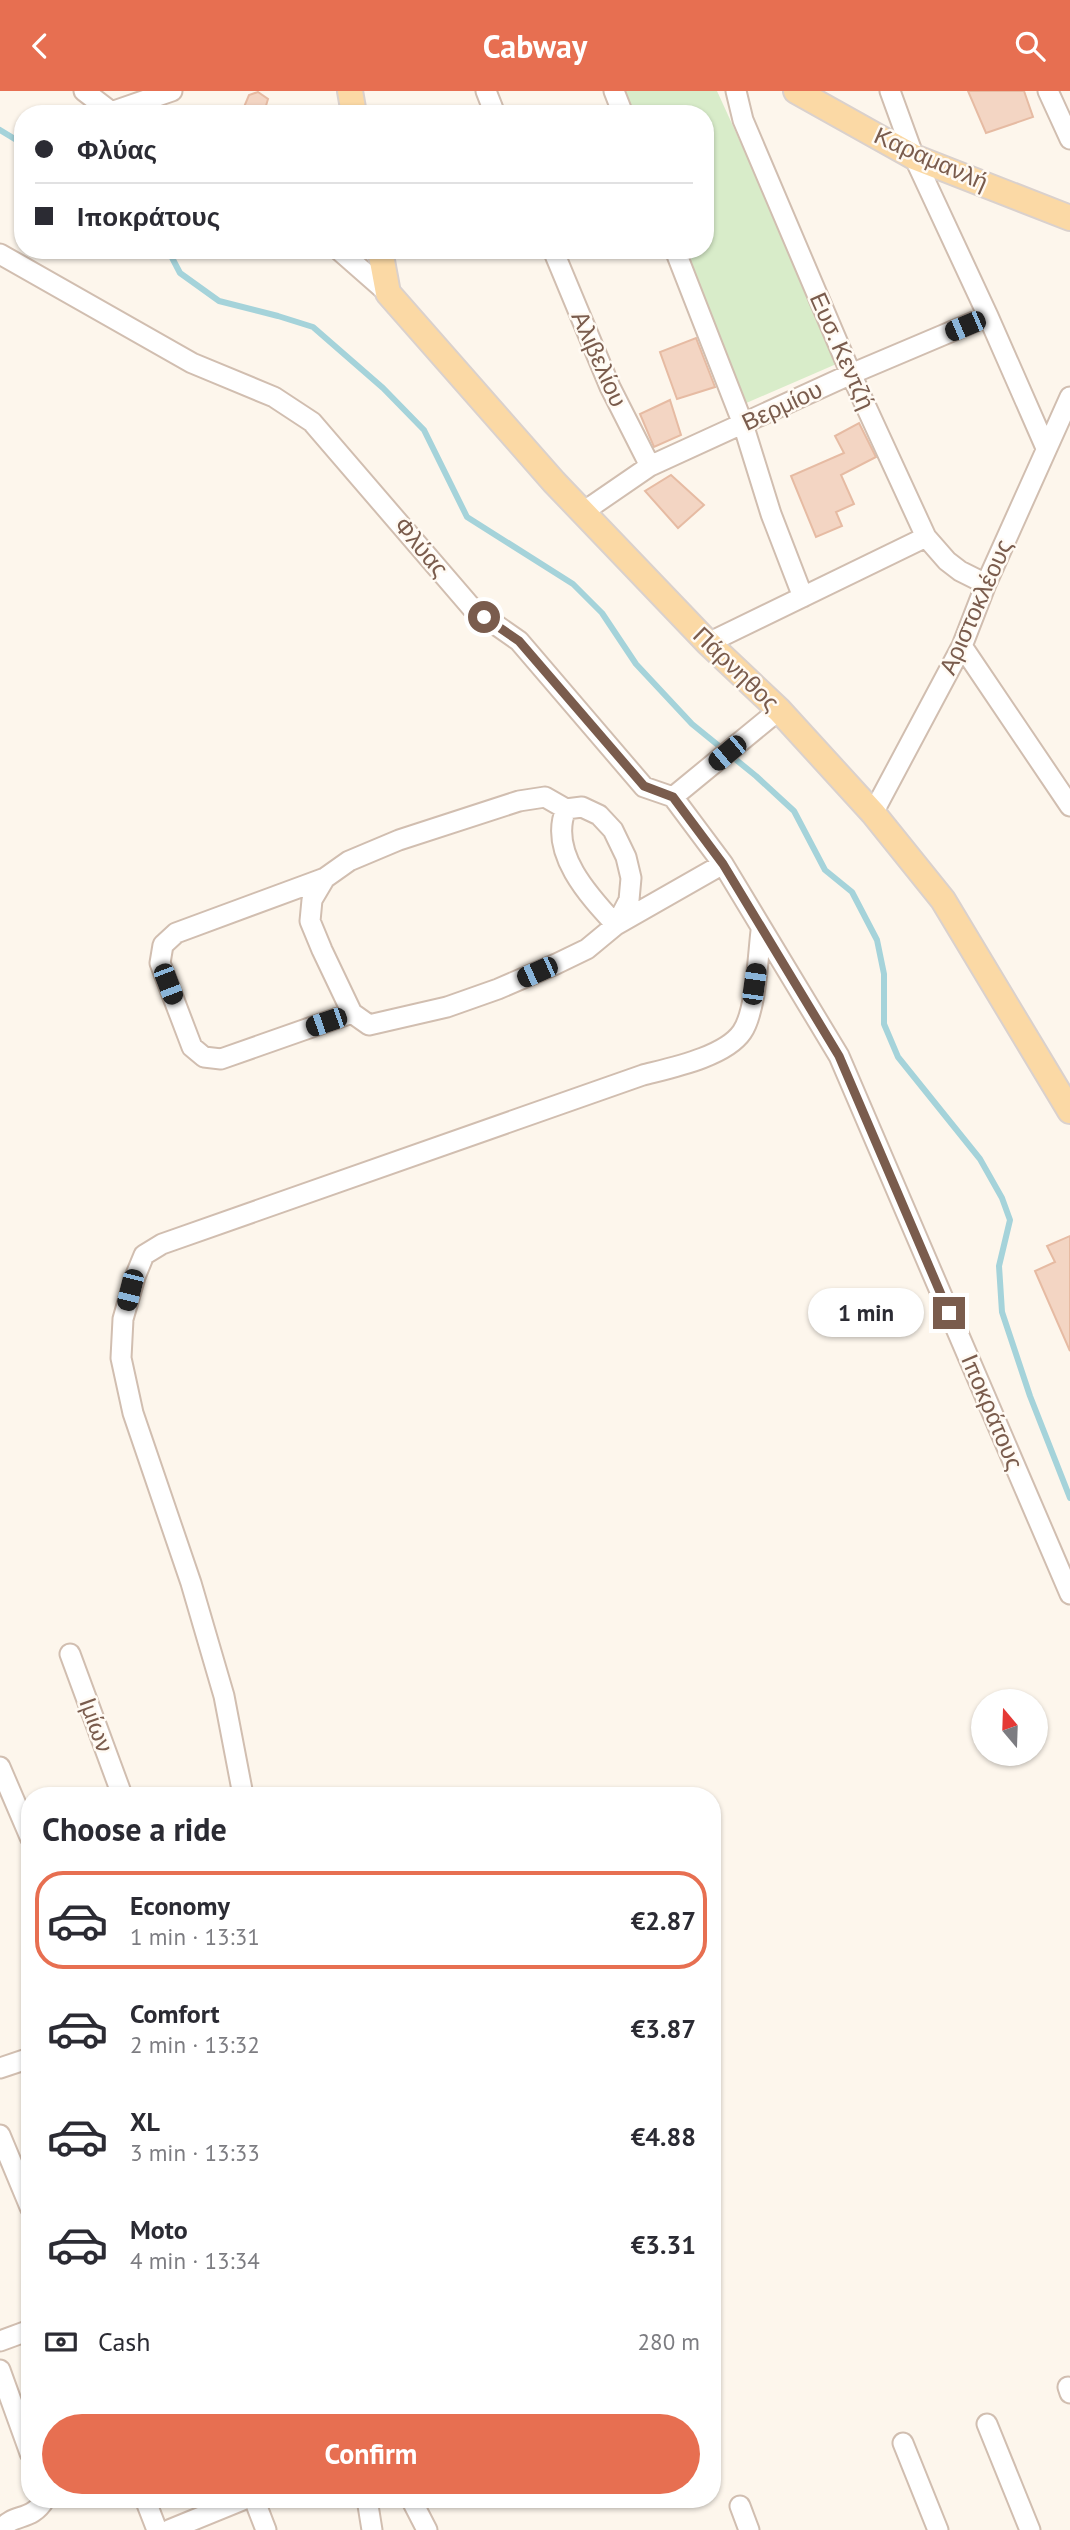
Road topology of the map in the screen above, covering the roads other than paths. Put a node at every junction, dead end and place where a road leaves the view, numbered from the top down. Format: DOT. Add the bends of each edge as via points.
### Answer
graph roads {
  1 [pos="84,91"];
  2 [pos="172,91"];
  3 [pos="736,91"];
  4 [pos="796,91"];
  5 [pos="890,91"];
  6 [pos="1048,91"];
  7 [pos="102,105"];
  8 [pos="134,105"];
  9 [pos="1070,139"];
  10 [pos="914,157"];
  11 [pos="1070,218"];
  12 [pos="0,254"];
  13 [pos="349,259"];
  14 [pos="382,259"];
  15 [pos="557,259"];
  16 [pos="679,259"];
  17 [pos="388,293"];
  18 [pos="988,316"];
  19 [pos="851,375"];
  20 [pos="1070,397"];
  21 [pos="743,424"];
  22 [pos="1046,448"];
  23 [pos="650,466"];
  24 [pos="583,512"];
  25 [pos="926,537"];
  26 [pos="986,584"];
  27 [pos="803,597"];
  28 [pos="708,643"];
  29 [pos="962,646"];
  30 [pos="779,710"];
  31 [pos="673,797"];
  32 [pos="1070,806"];
  33 [pos="566,810"];
  34 [pos="873,813"];
  35 [pos="723,864"];
  36 [pos="326,878"];
  37 [pos="616,925"];
  38 [pos="761,930"];
  39 [pos="352,1013"];
  40 [pos="1070,1111"];
  41 [pos="1070,1594"];
  42 [pos="70,1654"];
  43 [pos="0,1767"];
  44 [pos="119,1787"];
  45 [pos="241,1787"];
  46 [pos="21,1816"];
  47 [pos="21,2061"];
  48 [pos="0,2068"];
  49 [pos="0,2135"];
  50 [pos="21,2185"];
  51 [pos="21,2333"];
  52 [pos="0,2341"];
  53 [pos="0,2370"];
  54 [pos="987,2424"];
  55 [pos="21,2428"];
  56 [pos="903,2443"];
  57 [pos="740,2507"];
  58 [pos="40,2508"];
  59 [pos="148,2508"];
  60 [pos="223,2508"];
  61 [pos="257,2508"];
  62 [pos="368,2508"];
  63 [pos="416,2508"];
  64 [pos="1,2530"];
  65 [pos="157,2530"];
  66 [pos="169,2530"];
  67 [pos="266,2530"];
  68 [pos="372,2530"];
  69 [pos="427,2530"];
  70 [pos="749,2530"];
  71 [pos="938,2530"];
  72 [pos="1030,2530"];
  1 -- 7 [label="street"];
  2 -- 8 [label="street"];
  3 -- 19 [label="street, Ευσ. Κεντζή" via="743,120"];
  4 -- 10 [label="main road, Καραμανλή"];
  5 -- 10 [label="street"];
  6 -- 9 [label="street"];
  10 -- 11 [label="main road, Καραμανλή"];
  10 -- 18 [label="street"];
  12 -- 31 [label="street, Φλύας" via="192,363 274,397 312,422 472,608 519,641 644,786"];
  13 -- 17 [label="street"];
  14 -- 17 [label="main road"];
  15 -- 23 [label="street, Αλιβελίου" via="610,387"];
  16 -- 21 [label="street"];
  17 -- 24 [label="main road, Πάρνηθος"];
  18 -- 19 [label="street, Βερμίου"];
  18 -- 22 [label="street"];
  19 -- 21 [label="street, Βερμίου"];
  19 -- 25 [label="street, Ευσ. Κεντζή"];
  20 -- 22 [label="street, Αριστοκλέους"];
  21 -- 23 [label="street, Βερμίου"];
  21 -- 27 [label="street"];
  22 -- 26 [label="street, Αριστοκλέους"];
  23 -- 24 [label="street, Βερμίου"];
  24 -- 28 [label="main road, Πάρνηθος"];
  25 -- 26 [label="street, Ευσ. Κεντζή" via="947,561"];
  25 -- 27 [label="street"];
  26 -- 29 [label="street, Αριστοκλέους"];
  27 -- 28 [label="street"];
  28 -- 30 [label="main road, Πάρνηθος"];
  29 -- 32 [label="street"];
  29 -- 34 [label="street, Αριστοκλέους"];
  30 -- 31 [label="street"];
  30 -- 34 [label="main road, Πάρνηθος"];
  31 -- 35 [label="street, Φλύας"];
  33 -- 36 [label="street" via="545,797 519,801 399,840 349,861"];
  33 -- 37 [label="street" via="560,831 569,861 579,881"];
  33 -- 37 [label="street" via="582,807 599,815 613,830 626,857 631,877 629,900"];
  34 -- 40 [label="main road, Πάρνηθος" via="943,900"];
  35 -- 37 [label="street"];
  35 -- 38 [label="street, Φλύας"];
  36 -- 39 [label="street" via="312,901 310,921"];
  36 -- 39 [label="street" via="176,933 163,945 160,963 192,1047 204,1058 221,1059"];
  37 -- 39 [label="street" via="587,949 447,1007 369,1025"];
  38 -- 41 [label="street, Ιποκράτους" via="839,1056"];
  38 -- 45 [label="street" via="750,1011 742,1032 711,1054 162,1244 144,1255 123,1319 121,1358 133,1413 224,1696"];
  42 -- 44 [label="street, Ιμίων"];
  43 -- 46 [label="street"];
  47 -- 48 [label="street"];
  49 -- 50 [label="street"];
  51 -- 52 [label="street"];
  53 -- 55 [label="street"];
  54 -- 72 [label="street"];
  56 -- 71 [label="street"];
  57 -- 70 [label="street"];
  58 -- 64 [label="street" via="6,2523"];
  59 -- 65 [label="street"];
  60 -- 66 [label="street"];
  61 -- 67 [label="street"];
  62 -- 68 [label="street"];
  63 -- 69 [label="street"];
}
